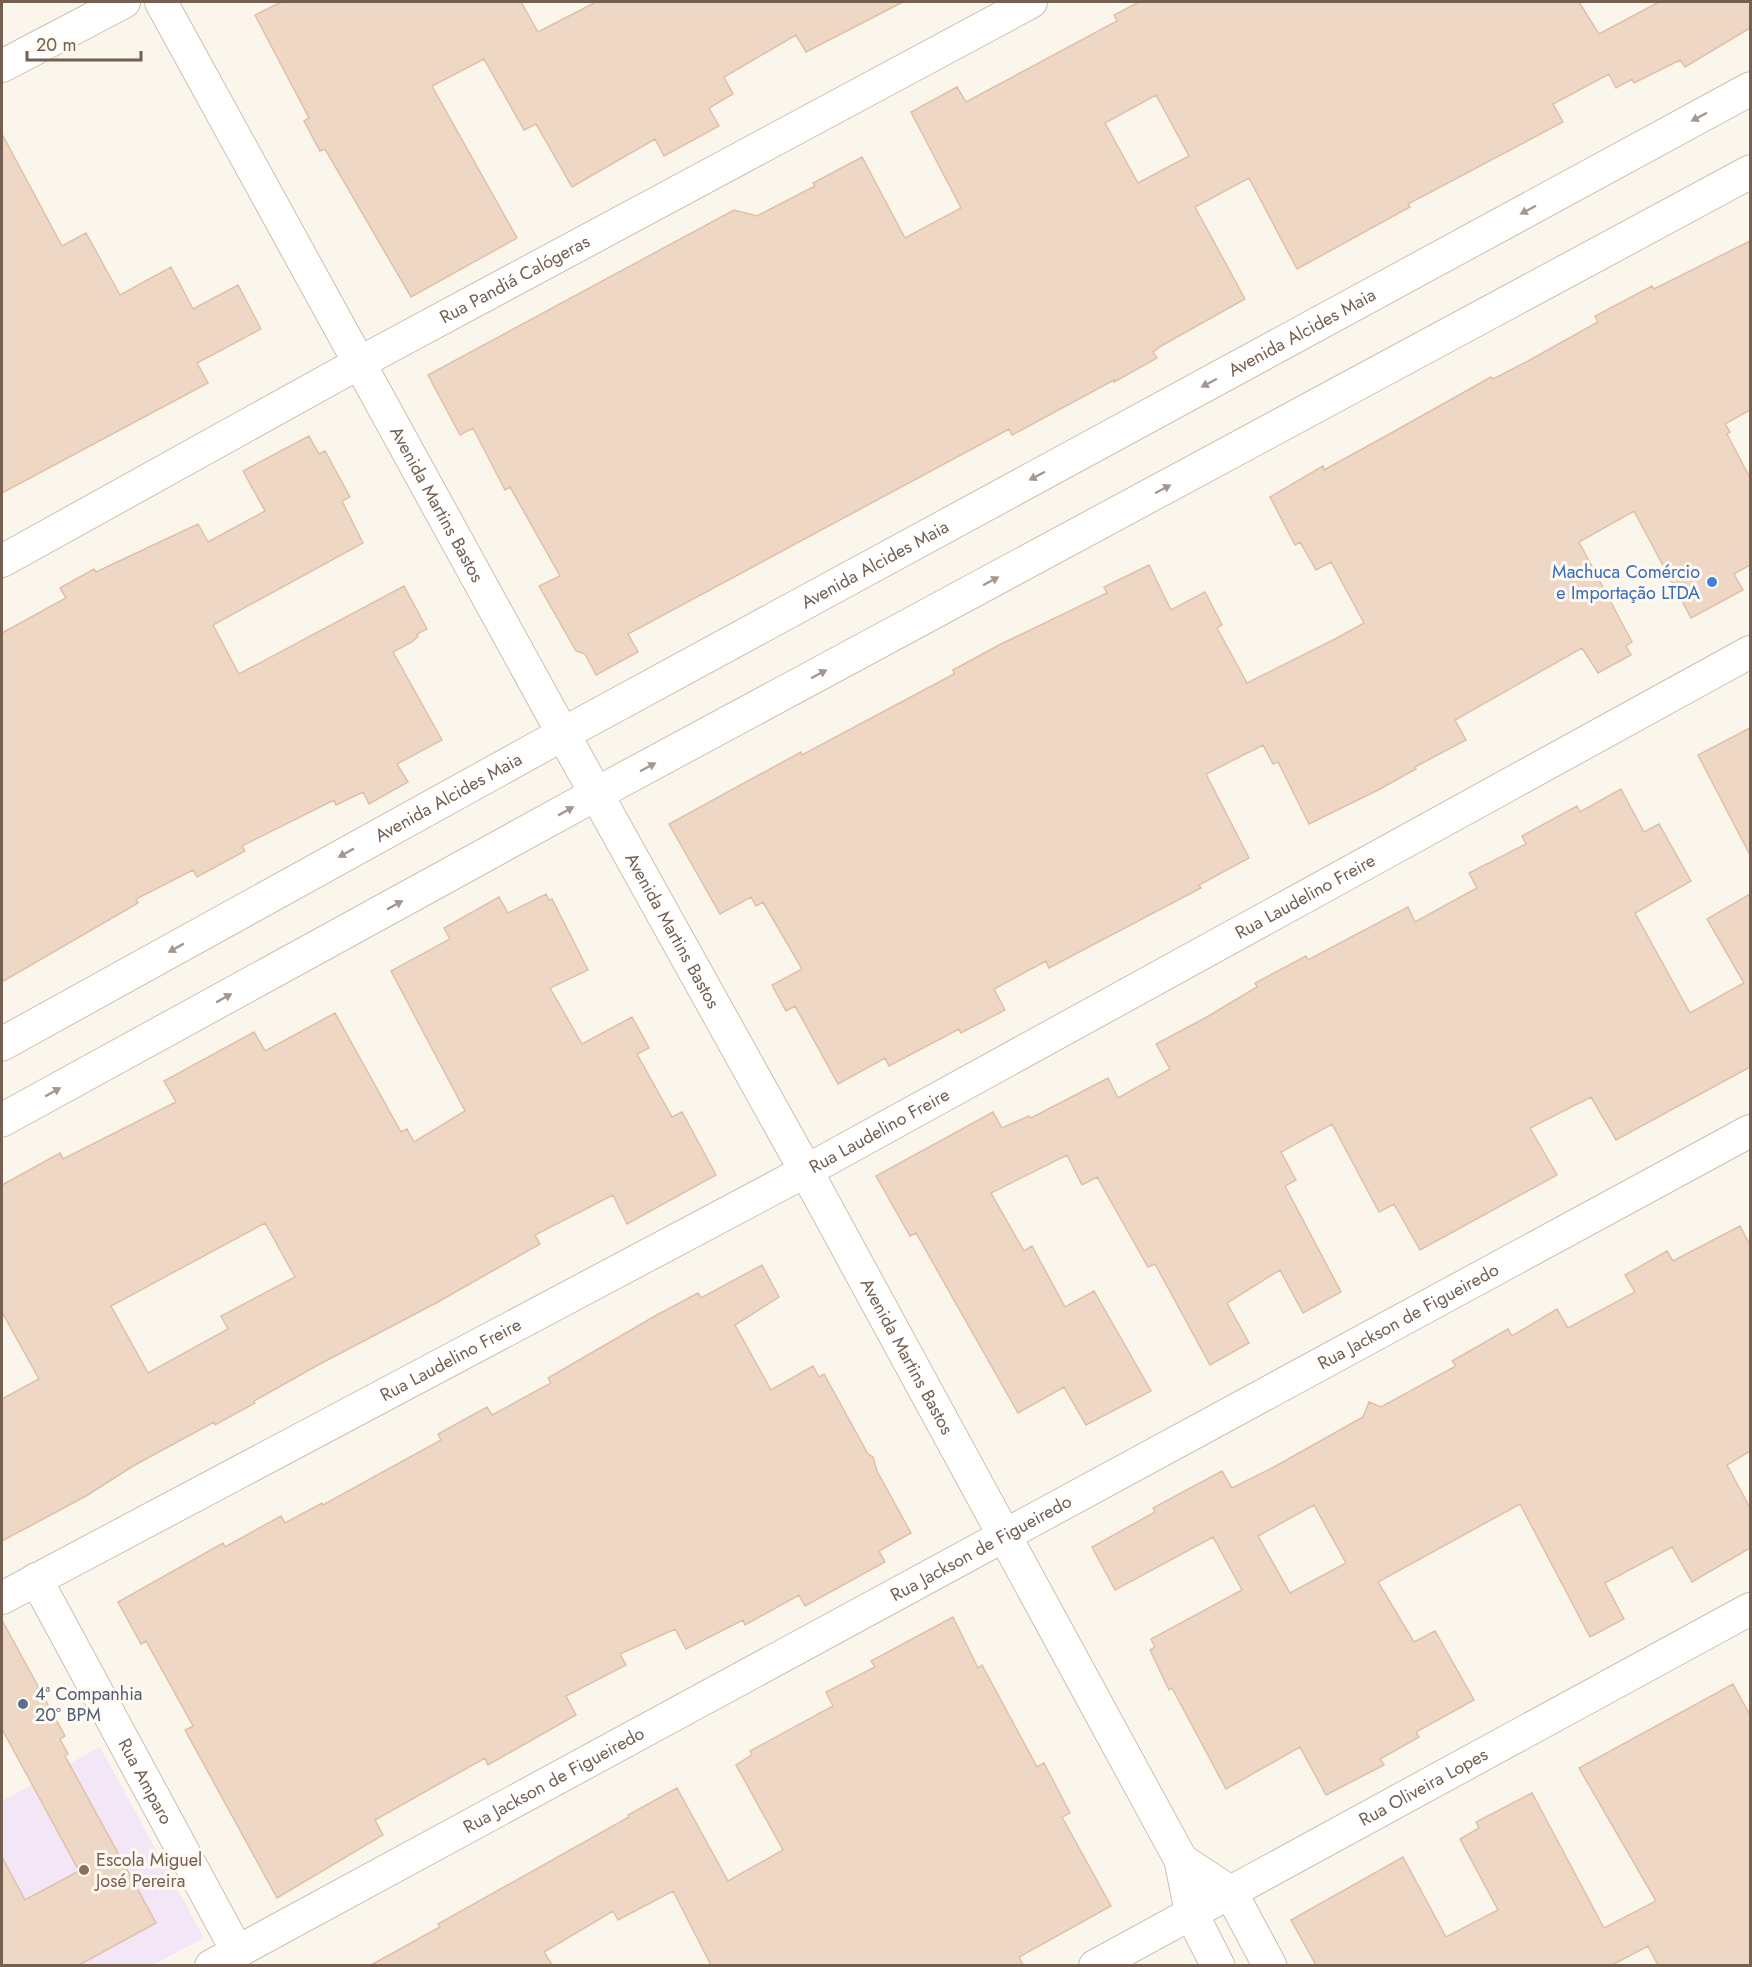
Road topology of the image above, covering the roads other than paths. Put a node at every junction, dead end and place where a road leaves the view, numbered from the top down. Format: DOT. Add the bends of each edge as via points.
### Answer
graph roads {
  1 [pos="124,2"];
  2 [pos="161,2"];
  3 [pos="1031,2"];
  4 [pos="2,66"];
  5 [pos="1750,89"];
  6 [pos="1750,172"];
  7 [pos="359,363"];
  8 [pos="2,561"];
  9 [pos="1750,652"];
  10 [pos="563,734"];
  11 [pos="596,794"];
  12 [pos="2,1044"];
  13 [pos="2,1120"];
  14 [pos="1750,1131"];
  15 [pos="806,1171"];
  16 [pos="1004,1534"];
  17 [pos="36,1579"];
  18 [pos="2,1598"];
  19 [pos="1750,1610"];
  20 [pos="1181,1860"];
  21 [pos="1231,1893"];
  22 [pos="1192,1915"];
  23 [pos="224,1958"];
  24 [pos="1095,1965"];
  25 [pos="1218,1965"];
  26 [pos="1270,1965"];
  1 -- 4 [label="street"];
  2 -- 7 [label="street, Avenida Martins Bastos"];
  3 -- 7 [label="street, Rua Pandiá Calógeras"];
  5 -- 10 [label="street, Avenida Alcides Maia, one-way"];
  11 -- 6 [label="street, one-way"];
  7 -- 8 [label="street, Rua Pandiá Calógeras"];
  7 -- 10 [label="street, Avenida Martins Bastos"];
  9 -- 15 [label="street, Rua Laudelino Freire"];
  10 -- 11 [label="street, Avenida Martins Bastos"];
  10 -- 12 [label="street, Avenida Alcides Maia, one-way"];
  13 -- 11 [label="street, one-way"];
  11 -- 15 [label="street, Avenida Martins Bastos"];
  14 -- 16 [label="street, Rua Jackson de Figueiredo"];
  15 -- 16 [label="street, Avenida Martins Bastos"];
  15 -- 17 [label="street, Rua Laudelino Freire"];
  16 -- 20 [label="street, Avenida Martins Bastos"];
  16 -- 23 [label="street, Rua Jackson de Figueiredo"];
  17 -- 18 [label="street, Rua Laudelino Freire"];
  17 -- 23 [label="street, Rua Amparo"];
  19 -- 21 [label="street, Rua Oliveira Lopes"];
  20 -- 21 [label="street, Avenida Martins Bastos"];
  20 -- 22 [label="street, Avenida Martins Bastos"];
  21 -- 22 [label="street, Rua Oliveira Lopes"];
  21 -- 26 [label="street, Avenida Martins Bastos"];
  22 -- 24 [label="street, Rua Oliveira Lopes"];
  22 -- 25 [label="street, Avenida Martins Bastos"];
}
